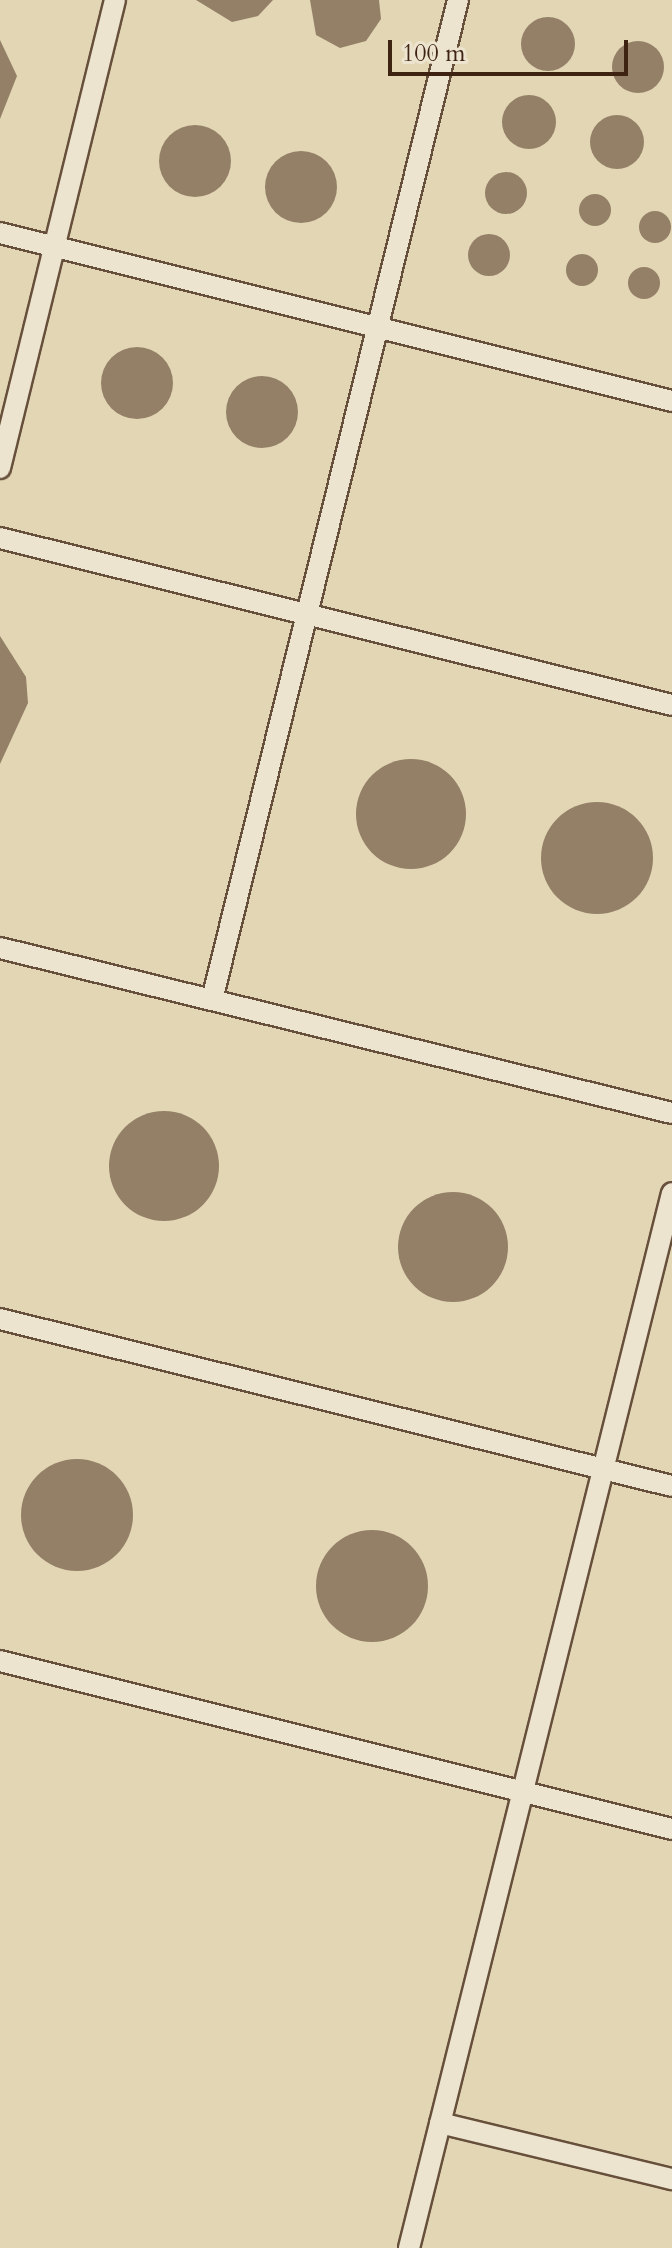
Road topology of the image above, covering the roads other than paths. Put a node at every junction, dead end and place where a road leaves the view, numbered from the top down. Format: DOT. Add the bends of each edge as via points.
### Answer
graph roads {
  1 [pos="115,0"];
  2 [pos="458,0"];
  3 [pos="0,233"];
  4 [pos="54,247"];
  5 [pos="378,327"];
  6 [pos="672,401"];
  7 [pos="0,468"];
  8 [pos="0,538"];
  9 [pos="307,614"];
  10 [pos="672,705"];
  11 [pos="0,948"];
  12 [pos="212,1000"];
  13 [pos="672,1113"];
  14 [pos="672,1193"];
  15 [pos="0,1319"];
  16 [pos="603,1469"];
  17 [pos="672,1486"];
  18 [pos="0,1661"];
  19 [pos="523,1792"];
  20 [pos="672,1829"];
  21 [pos="440,2123"];
  22 [pos="672,2179"];
  23 [pos="409,2248"];
  1 -- 4 [label="lane"];
  2 -- 5 [label="lane"];
  3 -- 4 [label="lane"];
  4 -- 5 [label="lane"];
  4 -- 7 [label="lane"];
  5 -- 6 [label="lane"];
  5 -- 9 [label="lane"];
  8 -- 9 [label="lane"];
  9 -- 10 [label="lane"];
  9 -- 12 [label="lane"];
  11 -- 12 [label="lane"];
  12 -- 13 [label="lane"];
  14 -- 16 [label="lane"];
  15 -- 16 [label="lane"];
  16 -- 17 [label="lane"];
  16 -- 19 [label="lane"];
  18 -- 19 [label="lane"];
  19 -- 20 [label="lane"];
  19 -- 21 [label="lane"];
  21 -- 22 [label="lane"];
  21 -- 23 [label="lane"];
}
